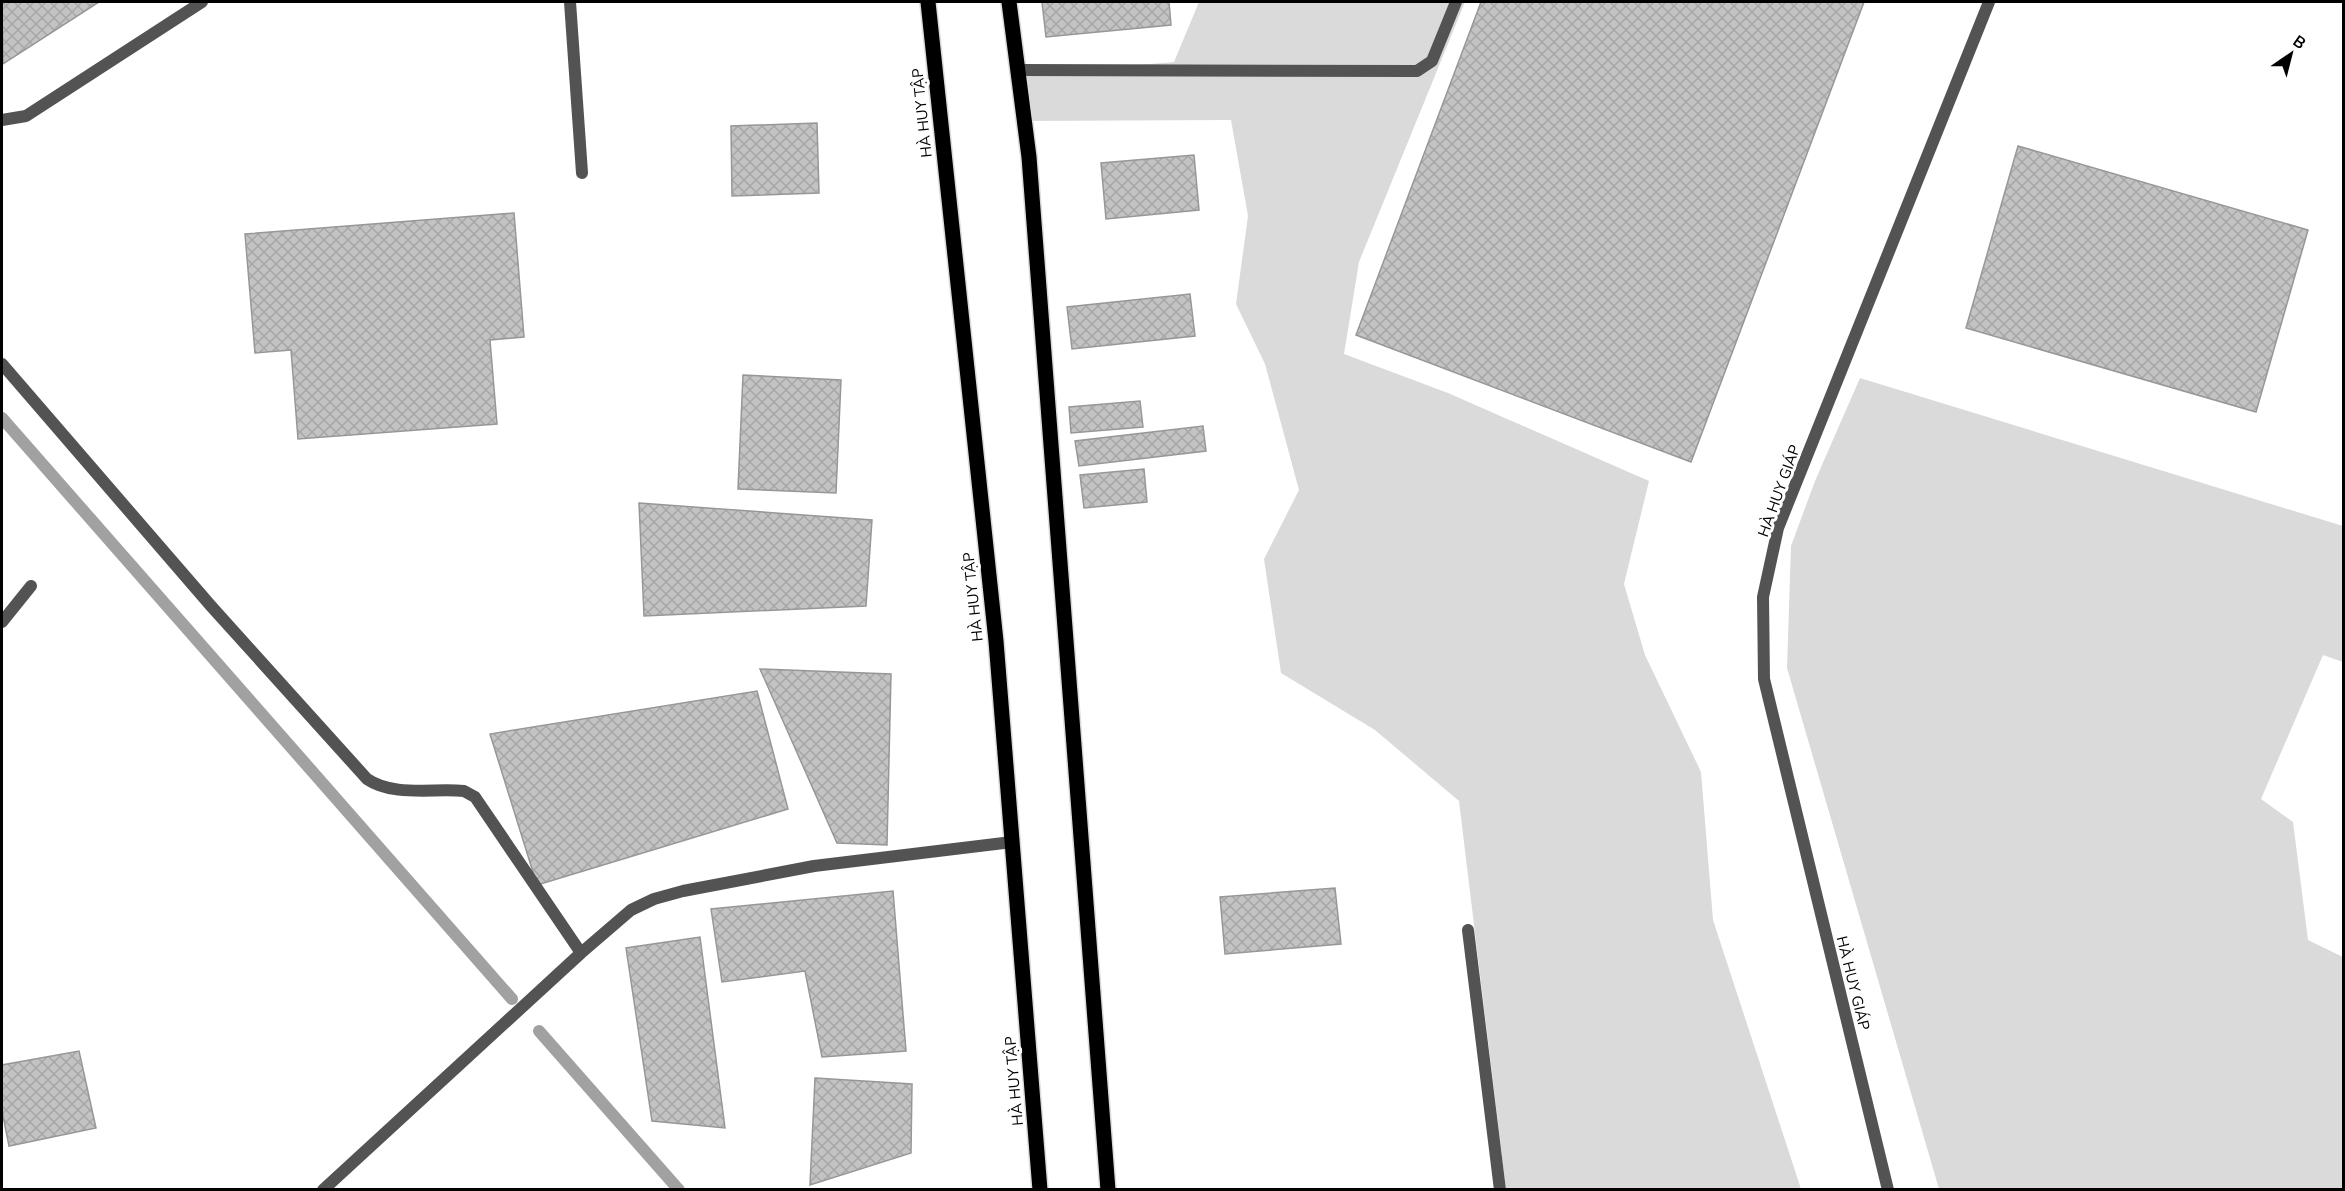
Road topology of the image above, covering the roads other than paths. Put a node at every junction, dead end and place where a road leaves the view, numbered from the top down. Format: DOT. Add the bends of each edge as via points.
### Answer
graph roads {
  1 [pos="202,2"];
  2 [pos="570,2"];
  3 [pos="928,2"];
  4 [pos="1010,2"];
  5 [pos="1456,2"];
  6 [pos="1989,2"];
  7 [pos="1018,70"];
  8 [pos="2,120"];
  9 [pos="582,173"];
  10 [pos="2,364"];
  11 [pos="31,586"];
  12 [pos="2,622"];
  13 [pos="1012,842"];
  14 [pos="1468,930"];
  15 [pos="581,953"];
  16 [pos="323,1190"];
  17 [pos="1041,1190"];
  18 [pos="1108,1190"];
  19 [pos="1500,1190"];
  20 [pos="1888,1190"];
  1 -- 8 [label="street" via="26,116"];
  2 -- 9 [label="street"];
  3 -- 13 [label="main road, HÀ HUY TẬP" via="996,641"];
  4 -- 7 [label="main road"];
  5 -- 7 [label="street" via="1432,61 1417,70"];
  6 -- 20 [label="street, HÀ HUY GIÁP" via="1778,528 1763,597 1764,679"];
  7 -- 18 [label="main road" via="1029,157"];
  10 -- 15 [label="street" via="367,779 392,789 465,791 475,797"];
  11 -- 12 [label="street"];
  13 -- 15 [label="street" via="814,866 683,891 631,910"];
  13 -- 17 [label="main road, HÀ HUY TẬP"];
  14 -- 19 [label="street"];
  15 -- 16 [label="street"];
}
